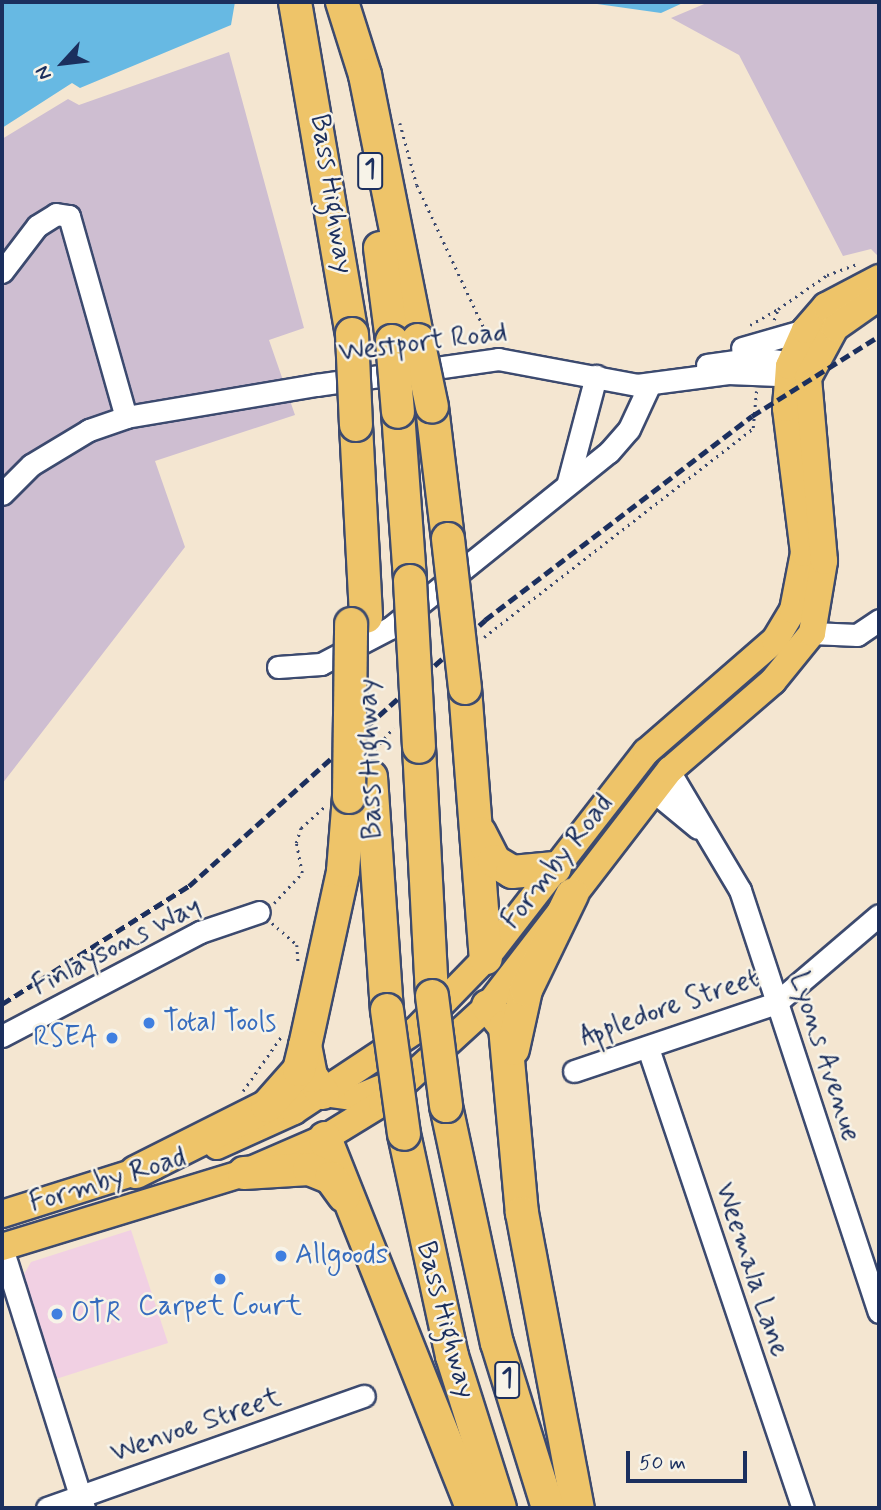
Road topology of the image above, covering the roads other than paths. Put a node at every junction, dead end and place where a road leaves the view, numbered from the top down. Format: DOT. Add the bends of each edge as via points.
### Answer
graph roads {
  1 [pos="295,2"];
  2 [pos="341,2"];
  3 [pos="2,272"];
  4 [pos="879,278"];
  5 [pos="879,297"];
  6 [pos="806,330"];
  7 [pos="405,341"];
  8 [pos="702,366"];
  9 [pos="799,370"];
  10 [pos="596,376"];
  11 [pos="654,385"];
  12 [pos="127,417"];
  13 [pos="5,479"];
  14 [pos="565,487"];
  15 [pos="879,620"];
  16 [pos="787,622"];
  17 [pos="812,632"];
  18 [pos="278,667"];
  19 [pos="652,745"];
  20 [pos="630,770"];
  21 [pos="661,781"];
  22 [pos="355,783"];
  23 [pos="477,822"];
  24 [pos="555,868"];
  25 [pos="572,895"];
  26 [pos="259,912"];
  27 [pos="879,915"];
  28 [pos="486,958"];
  29 [pos="776,1003"];
  30 [pos="488,1006"];
  31 [pos="416,1030"];
  32 [pos="2,1036"];
  33 [pos="294,1041"];
  34 [pos="648,1048"];
  35 [pos="423,1067"];
  36 [pos="574,1071"];
  37 [pos="512,1086"];
  38 [pos="329,1095"];
  39 [pos="325,1138"];
  40 [pos="136,1172"];
  41 [pos="244,1173"];
  42 [pos="350,1207"];
  43 [pos="2,1214"];
  44 [pos="2,1247"];
  45 [pos="879,1312"];
  46 [pos="364,1396"];
  47 [pos="82,1502"];
  48 [pos="47,1508"];
  49 [pos="472,1508"];
  50 [pos="500,1508"];
  51 [pos="548,1508"];
  52 [pos="578,1508"];
  53 [pos="803,1508"];
  1 -- 22 [label="highway, Bass Highway / 1, bridge" via="352,334 359,620"];
  2 -- 7 [label="highway" via="365,75"];
  3 -- 12 [label="street" via="37,226 49,216 69,216"];
  4 -- 6 [label="main road" via="833,300"];
  5 -- 9 [label="main road" via="835,328"];
  6 -- 8 [label="street"];
  6 -- 9 [label="main road"];
  7 -- 23 [label="highway, bridge" via="432,407"];
  7 -- 51 [label="highway, Bass Highway / 1, bridge" via="398,412 432,996 446,1106 497,1343"];
  8 -- 9 [label="street" via="736,359"];
  8 -- 11 [label="street"];
  9 -- 11 [label="street, Westport Road" via="728,373"];
  9 -- 16 [label="main road, Formby Road" via="804,553"];
  9 -- 17 [label="main road, Formby Road" via="824,561"];
  10 -- 11 [label="street, Westport Road"];
  10 -- 12 [label="street, Westport Road" via="498,359"];
  10 -- 14 [label="street" via="580,454"];
  11 -- 14 [label="street" via="619,442"];
  12 -- 13 [label="street, Westport Road" via="61,445"];
  14 -- 18 [label="street" via="390,628 320,664"];
  15 -- 17 [label="street" via="856,635"];
  16 -- 17 [label="main road"];
  16 -- 19 [label="main road, Formby Road" via="760,656"];
  17 -- 21 [label="main road, Formby Road" via="773,681"];
  19 -- 20 [label="main road, Formby Road"];
  19 -- 21 [label="main road"];
  20 -- 21 [label="main road"];
  20 -- 24 [label="main road, Formby Road"];
  21 -- 25 [label="main road, Formby Road"];
  21 -- 29 [label="street, Lyons Avenue" via="727,861"];
  22 -- 33 [label="highway" via="342,871"];
  22 -- 50 [label="highway, Bass Highway / 1, bridge" via="404,1134 452,1356"];
  23 -- 24 [label="highway" via="484,845 503,868 528,874"];
  23 -- 28 [label="highway"];
  24 -- 28 [label="main road, Formby Road"];
  25 -- 30 [label="main road, Formby Road"];
  25 -- 37 [label="highway" via="526,990"];
  26 -- 32 [label="street, Finlaysons Way" via="200,932"];
  27 -- 29 [label="street, Appledore Street"];
  28 -- 30 [label="main road"];
  28 -- 31 [label="main road, Formby Road"];
  29 -- 34 [label="street, Appledore Street"];
  29 -- 45 [label="street, Lyons Avenue"];
  30 -- 31 [label="main road" via="454,1006"];
  30 -- 35 [label="main road, Formby Road"];
  30 -- 37 [label="highway" via="505,1027"];
  31 -- 38 [label="main road, Formby Road"];
  33 -- 38 [label="highway" via="311,1076"];
  33 -- 40 [label="highway" via="299,1069 267,1106"];
  34 -- 36 [label="street, Appledore Street"];
  34 -- 53 [label="street, Weemala Lane"];
  35 -- 38 [label="main road" via="367,1095"];
  35 -- 39 [label="main road, Formby Road" via="383,1103"];
  37 -- 52 [label="highway" via="522,1213"];
  38 -- 39 [label="main road"];
  38 -- 40 [label="main road, Formby Road" via="244,1135"];
  39 -- 41 [label="main road, Formby Road"];
  39 -- 42 [label="highway"];
  40 -- 43 [label="main road, Formby Road"];
  41 -- 42 [label="highway" via="291,1167 318,1172 335,1182"];
  41 -- 44 [label="main road, Formby Road"];
  42 -- 49 [label="highway"];
  44 -- 47 [label="street"];
  46 -- 47 [label="street, Wenvoe Street"];
  47 -- 48 [label="street, Wenvoe Street"];
}
